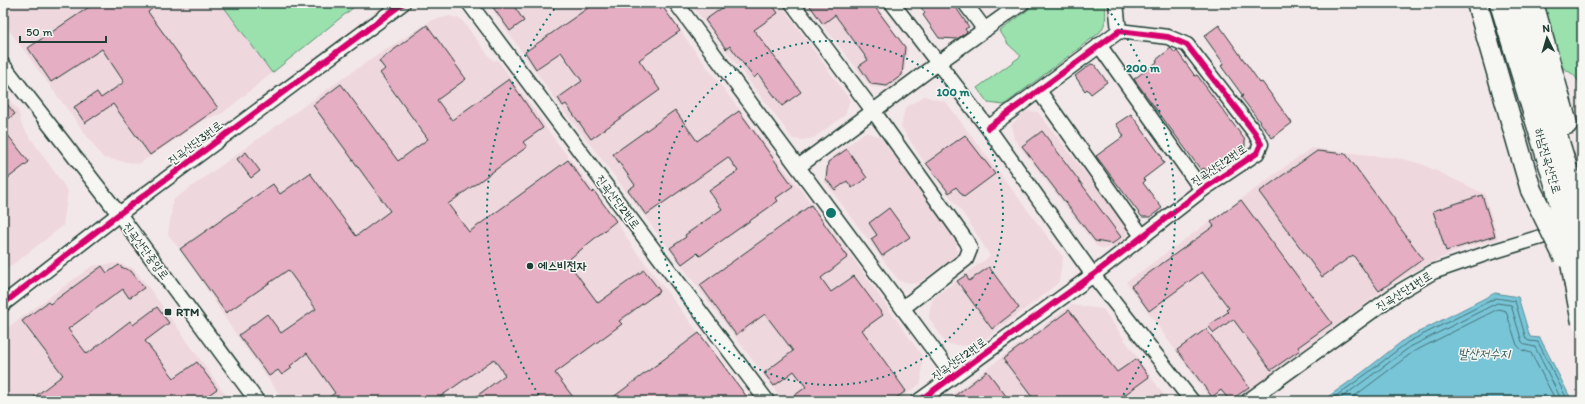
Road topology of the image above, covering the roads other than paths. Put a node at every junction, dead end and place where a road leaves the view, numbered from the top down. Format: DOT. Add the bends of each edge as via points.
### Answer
graph roads {
  1 [pos="403,3"];
  2 [pos="469,3"];
  3 [pos="676,3"];
  4 [pos="792,3"];
  5 [pos="892,3"];
  6 [pos="965,3"];
  7 [pos="1022,3"];
  8 [pos="1116,3"];
  9 [pos="1477,3"];
  10 [pos="1500,3"];
  11 [pos="1516,3"];
  12 [pos="1534,3"];
  13 [pos="985,30"];
  14 [pos="1119,31"];
  15 [pos="1099,45"];
  16 [pos="938,63"];
  17 [pos="3,64"];
  18 [pos="1039,91"];
  19 [pos="874,112"];
  20 [pos="988,128"];
  21 [pos="798,167"];
  22 [pos="1572,178"];
  23 [pos="1202,190"];
  24 [pos="119,214"];
  25 [pos="1582,224"];
  26 [pos="1582,231"];
  27 [pos="1142,236"];
  28 [pos="1572,273"];
  29 [pos="1093,275"];
  30 [pos="3,304"];
  31 [pos="904,307"];
  32 [pos="1582,322"];
  33 [pos="953,376"];
  34 [pos="258,401"];
  35 [pos="767,401"];
  36 [pos="919,401"];
  37 [pos="1192,401"];
  38 [pos="1248,401"];
  1 -- 24 [label="street, 진곡산단3번로"];
  2 -- 35 [label="street, 진곡산단2번로"];
  3 -- 21 [label="street, 진곡산단2번로"];
  4 -- 19 [label="street"];
  5 -- 16 [label="street"];
  6 -- 13 [label="street"];
  7 -- 13 [label="street"];
  8 -- 14 [label="street"];
  9 -- 28 [label="highway, bridge" via="1531,190"];
  10 -- 22 [label="highway, 하남진곡산단로"];
  11 -- 22 [label="highway, 하남진곡산단로"];
  12 -- 22 [label="highway"];
  13 -- 16 [label="street"];
  14 -- 15 [label="street"];
  14 -- 23 [label="street, 진곡산단2번로" via="1168,37 1187,44 1258,138 1261,144 1257,153"];
  15 -- 18 [label="street"];
  15 -- 23 [label="street, 진곡산단2번로"];
  16 -- 19 [label="street"];
  16 -- 20 [label="street"];
  17 -- 24 [label="street, 진곡산단중앙로"];
  18 -- 20 [label="street"];
  18 -- 27 [label="street"];
  19 -- 21 [label="street"];
  19 -- 31 [label="street" via="967,242 970,250 966,259"];
  20 -- 29 [label="street"];
  21 -- 31 [label="street, 진곡산단2번로"];
  22 -- 26 [label="highway, 하남진곡산단로, bridge"];
  22 -- 28 [label="highway, 하남진곡산단로, bridge" via="1564,216"];
  23 -- 27 [label="street, 진곡산단2번로"];
  24 -- 30 [label="street, 진곡산단3번로"];
  24 -- 34 [label="street, 진곡산단중앙로"];
  25 -- 38 [label="street, 진곡산단1번로" via="1433,272 1397,293"];
  27 -- 29 [label="street, 진곡산단2번로"];
  28 -- 32 [label="highway, 하남진곡산단로, bridge"];
  29 -- 33 [label="street, 진곡산단2번로"];
  29 -- 37 [label="street"];
  31 -- 33 [label="street, 진곡산단2번로"];
  33 -- 36 [label="street, 진곡산단2번로"];
}
